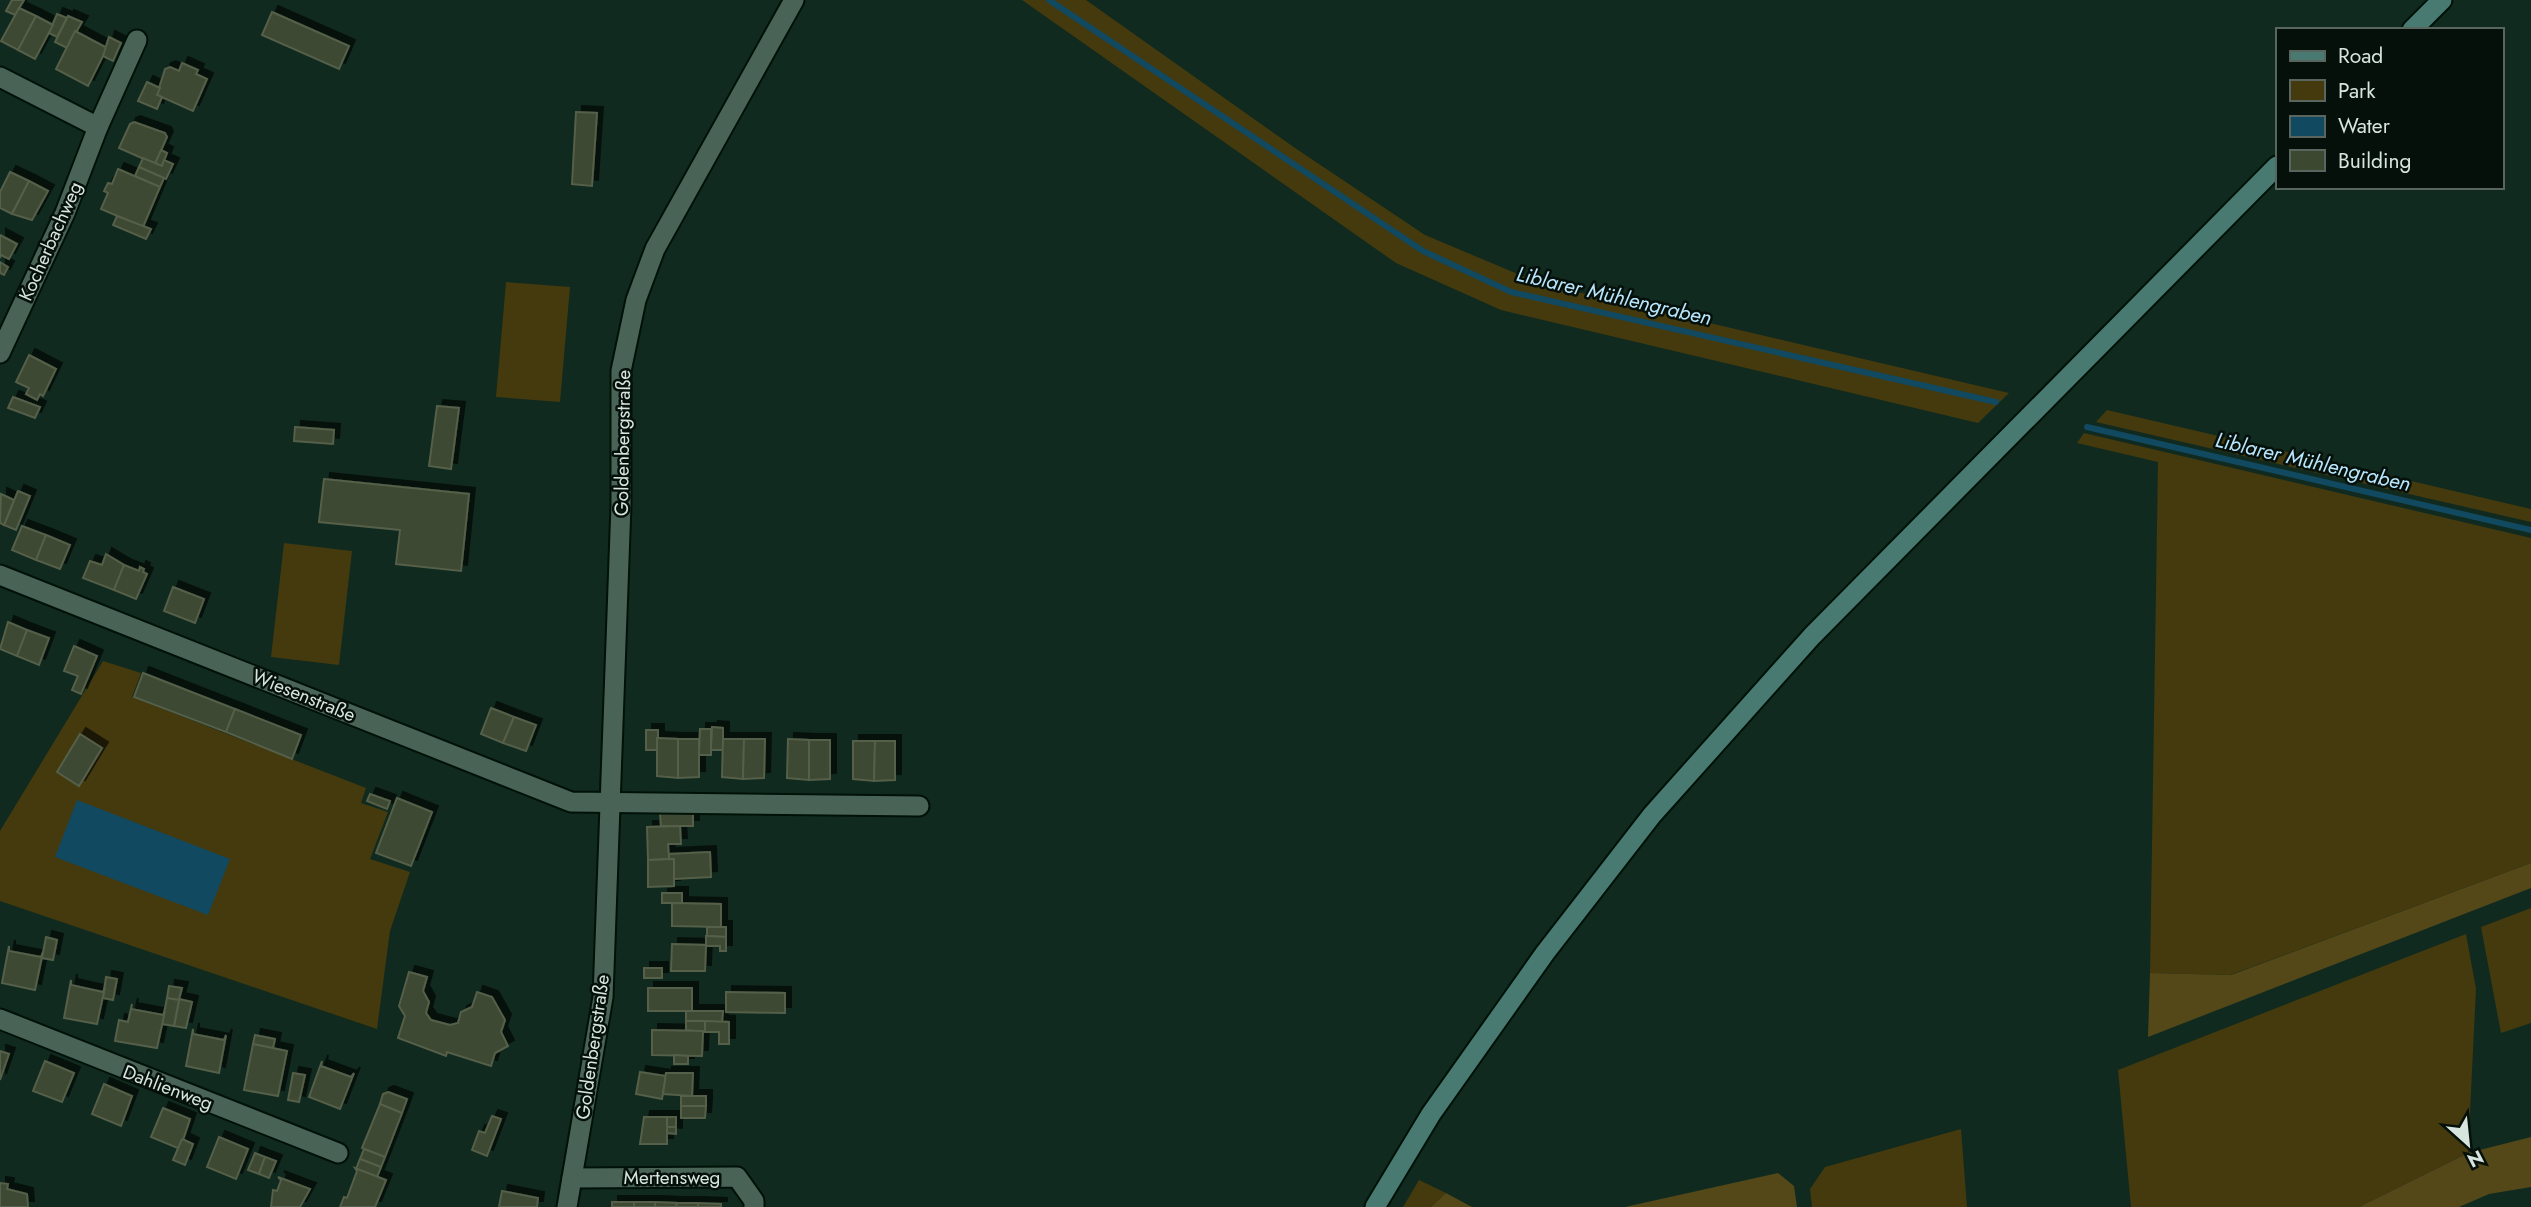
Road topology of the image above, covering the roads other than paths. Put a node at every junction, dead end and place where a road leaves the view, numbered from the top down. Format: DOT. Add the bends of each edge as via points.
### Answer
graph roads {
  1 [pos="794,0"];
  2 [pos="2442,0"];
  3 [pos="2414,28"];
  4 [pos="137,40"];
  5 [pos="0,77"];
  6 [pos="98,127"];
  7 [pos="2276,167"];
  8 [pos="0,353"];
  9 [pos="0,575"];
  10 [pos="610,801"];
  11 [pos="919,806"];
  12 [pos="0,1019"];
  13 [pos="338,1153"];
  14 [pos="572,1178"];
  15 [pos="567,1207"];
  16 [pos="754,1207"];
  17 [pos="1375,1207"];
  1 -- 10 [label="street, Goldenbergstraße" via="655,248 636,300 621,371"];
  2 -- 3 [label="main road"];
  4 -- 6 [label="street, Kocherbachweg"];
  5 -- 6 [label="street"];
  6 -- 8 [label="street, Kocherbachweg" via="65,213"];
  7 -- 17 [label="main road" via="1812,636 1652,815 1545,953 1431,1114"];
  9 -- 10 [label="street, Wiesenstraße" via="571,802"];
  10 -- 11 [label="street"];
  10 -- 14 [label="street, Goldenbergstraße" via="603,997"];
  12 -- 13 [label="street, Dahlienweg"];
  14 -- 15 [label="street, Goldenbergstraße"];
  14 -- 16 [label="street, Mertensweg" via="737,1177"];
}
